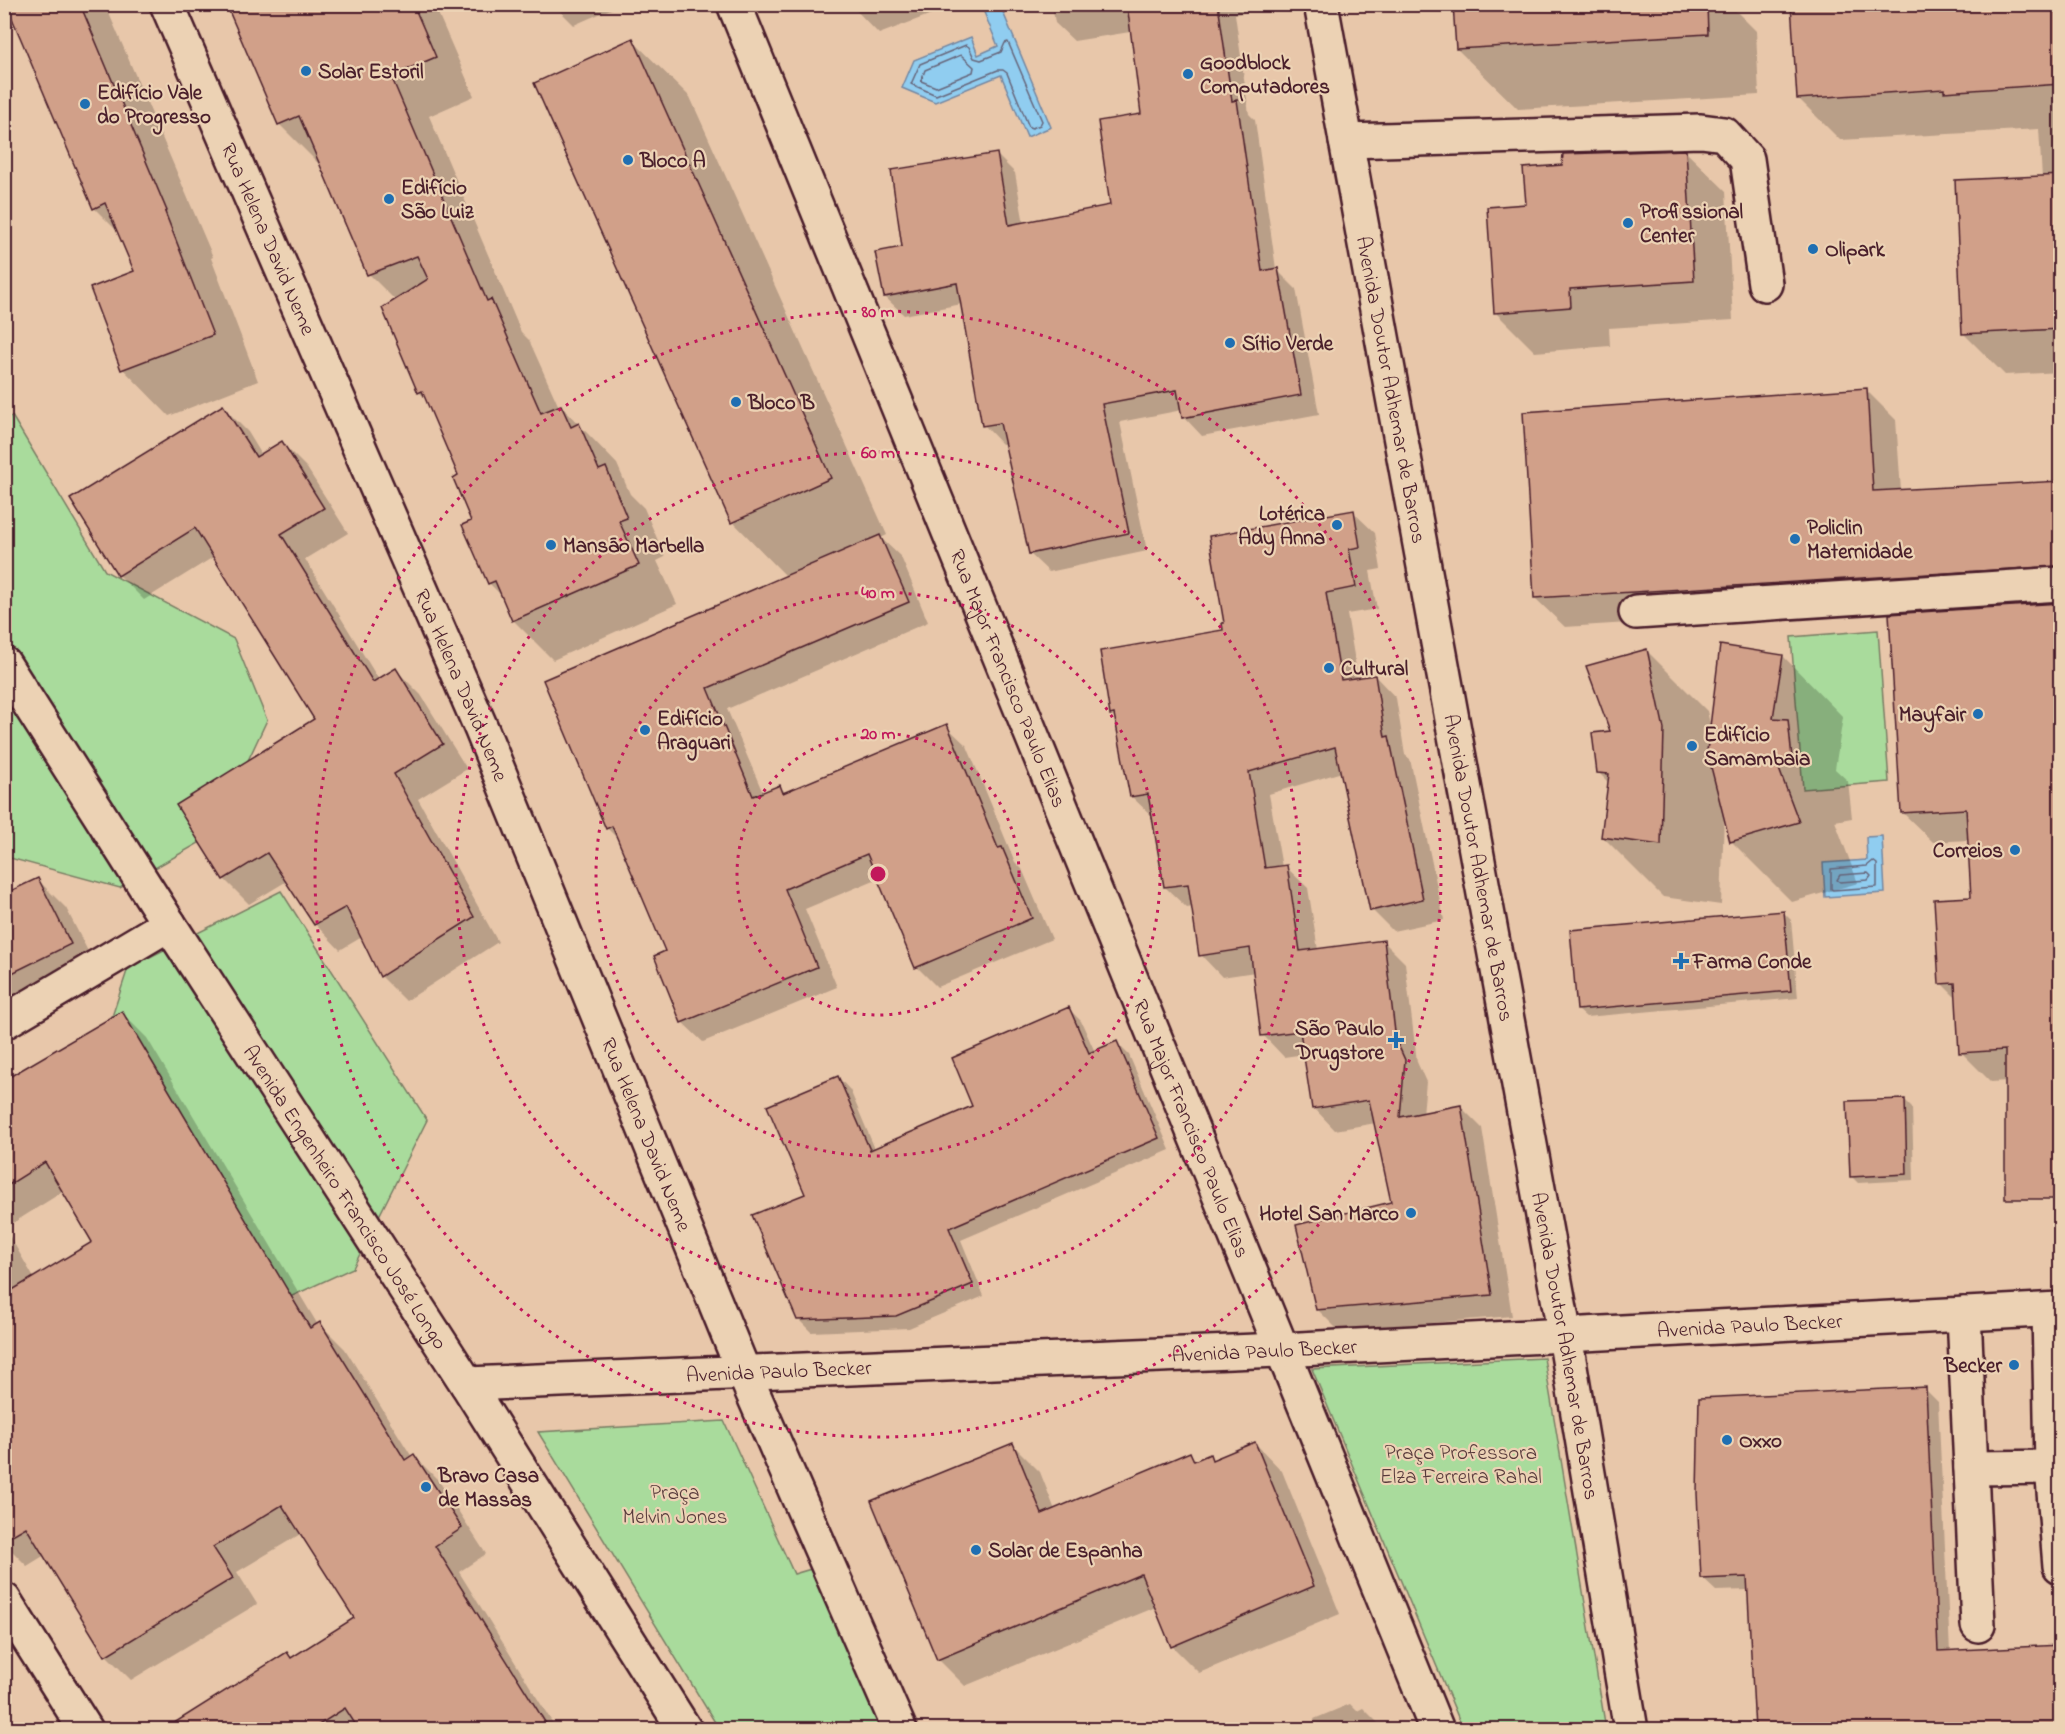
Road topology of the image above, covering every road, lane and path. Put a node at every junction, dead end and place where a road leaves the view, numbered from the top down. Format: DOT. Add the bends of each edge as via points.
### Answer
graph roads {
  1 [pos="167,4"];
  2 [pos="734,4"];
  3 [pos="1321,4"];
  4 [pos="1346,141"];
  5 [pos="1765,284"];
  6 [pos="2061,584"];
  7 [pos="1636,612"];
  8 [pos="4,664"];
  9 [pos="168,924"];
  10 [pos="4,1022"];
  11 [pos="2055,1309"];
  12 [pos="1964,1314"];
  13 [pos="1565,1336"];
  14 [pos="1281,1350"];
  15 [pos="744,1373"];
  16 [pos="467,1384"];
  17 [pos="2052,1467"];
  18 [pos="1971,1468"];
  19 [pos="2061,1566"];
  20 [pos="4,1600"];
  21 [pos="1978,1625"];
  22 [pos="86,1730"];
  23 [pos="685,1730"];
  24 [pos="900,1730"];
  25 [pos="1437,1730"];
  26 [pos="1632,1730"];
  1 -- 15 [label="street, Rua Helena David Neme" via="481,728"];
  2 -- 14 [label="street, Rua Major Francisco Paulo Elias"];
  3 -- 4 [label="street, Avenida Doutor Adhemar de Barros"];
  4 -- 5 [label="street" via="1701,131 1724,134 1747,159"];
  4 -- 13 [label="street, Avenida Doutor Adhemar de Barros"];
  6 -- 7 [label="street"];
  8 -- 9 [label="street, Avenida Engenheiro Francisco José Longo"];
  9 -- 10 [label="street"];
  9 -- 16 [label="street, Avenida Engenheiro Francisco José Longo"];
  11 -- 12 [label="street, Avenida Paulo Becker"];
  11 -- 17 [label="street"];
  12 -- 13 [label="street, Avenida Paulo Becker"];
  12 -- 18 [label="street"];
  13 -- 14 [label="street, Avenida Paulo Becker"];
  13 -- 26 [label="street, Avenida Doutor Adhemar de Barros"];
  14 -- 15 [label="street, Avenida Paulo Becker"];
  14 -- 25 [label="street"];
  15 -- 16 [label="street, Avenida Paulo Becker"];
  15 -- 24 [label="street"];
  16 -- 23 [label="street, Avenida Engenheiro Francisco José Longo"];
  17 -- 18 [label="street"];
  17 -- 19 [label="street"];
  18 -- 21 [label="street"];
  20 -- 22 [label="street"];
}
